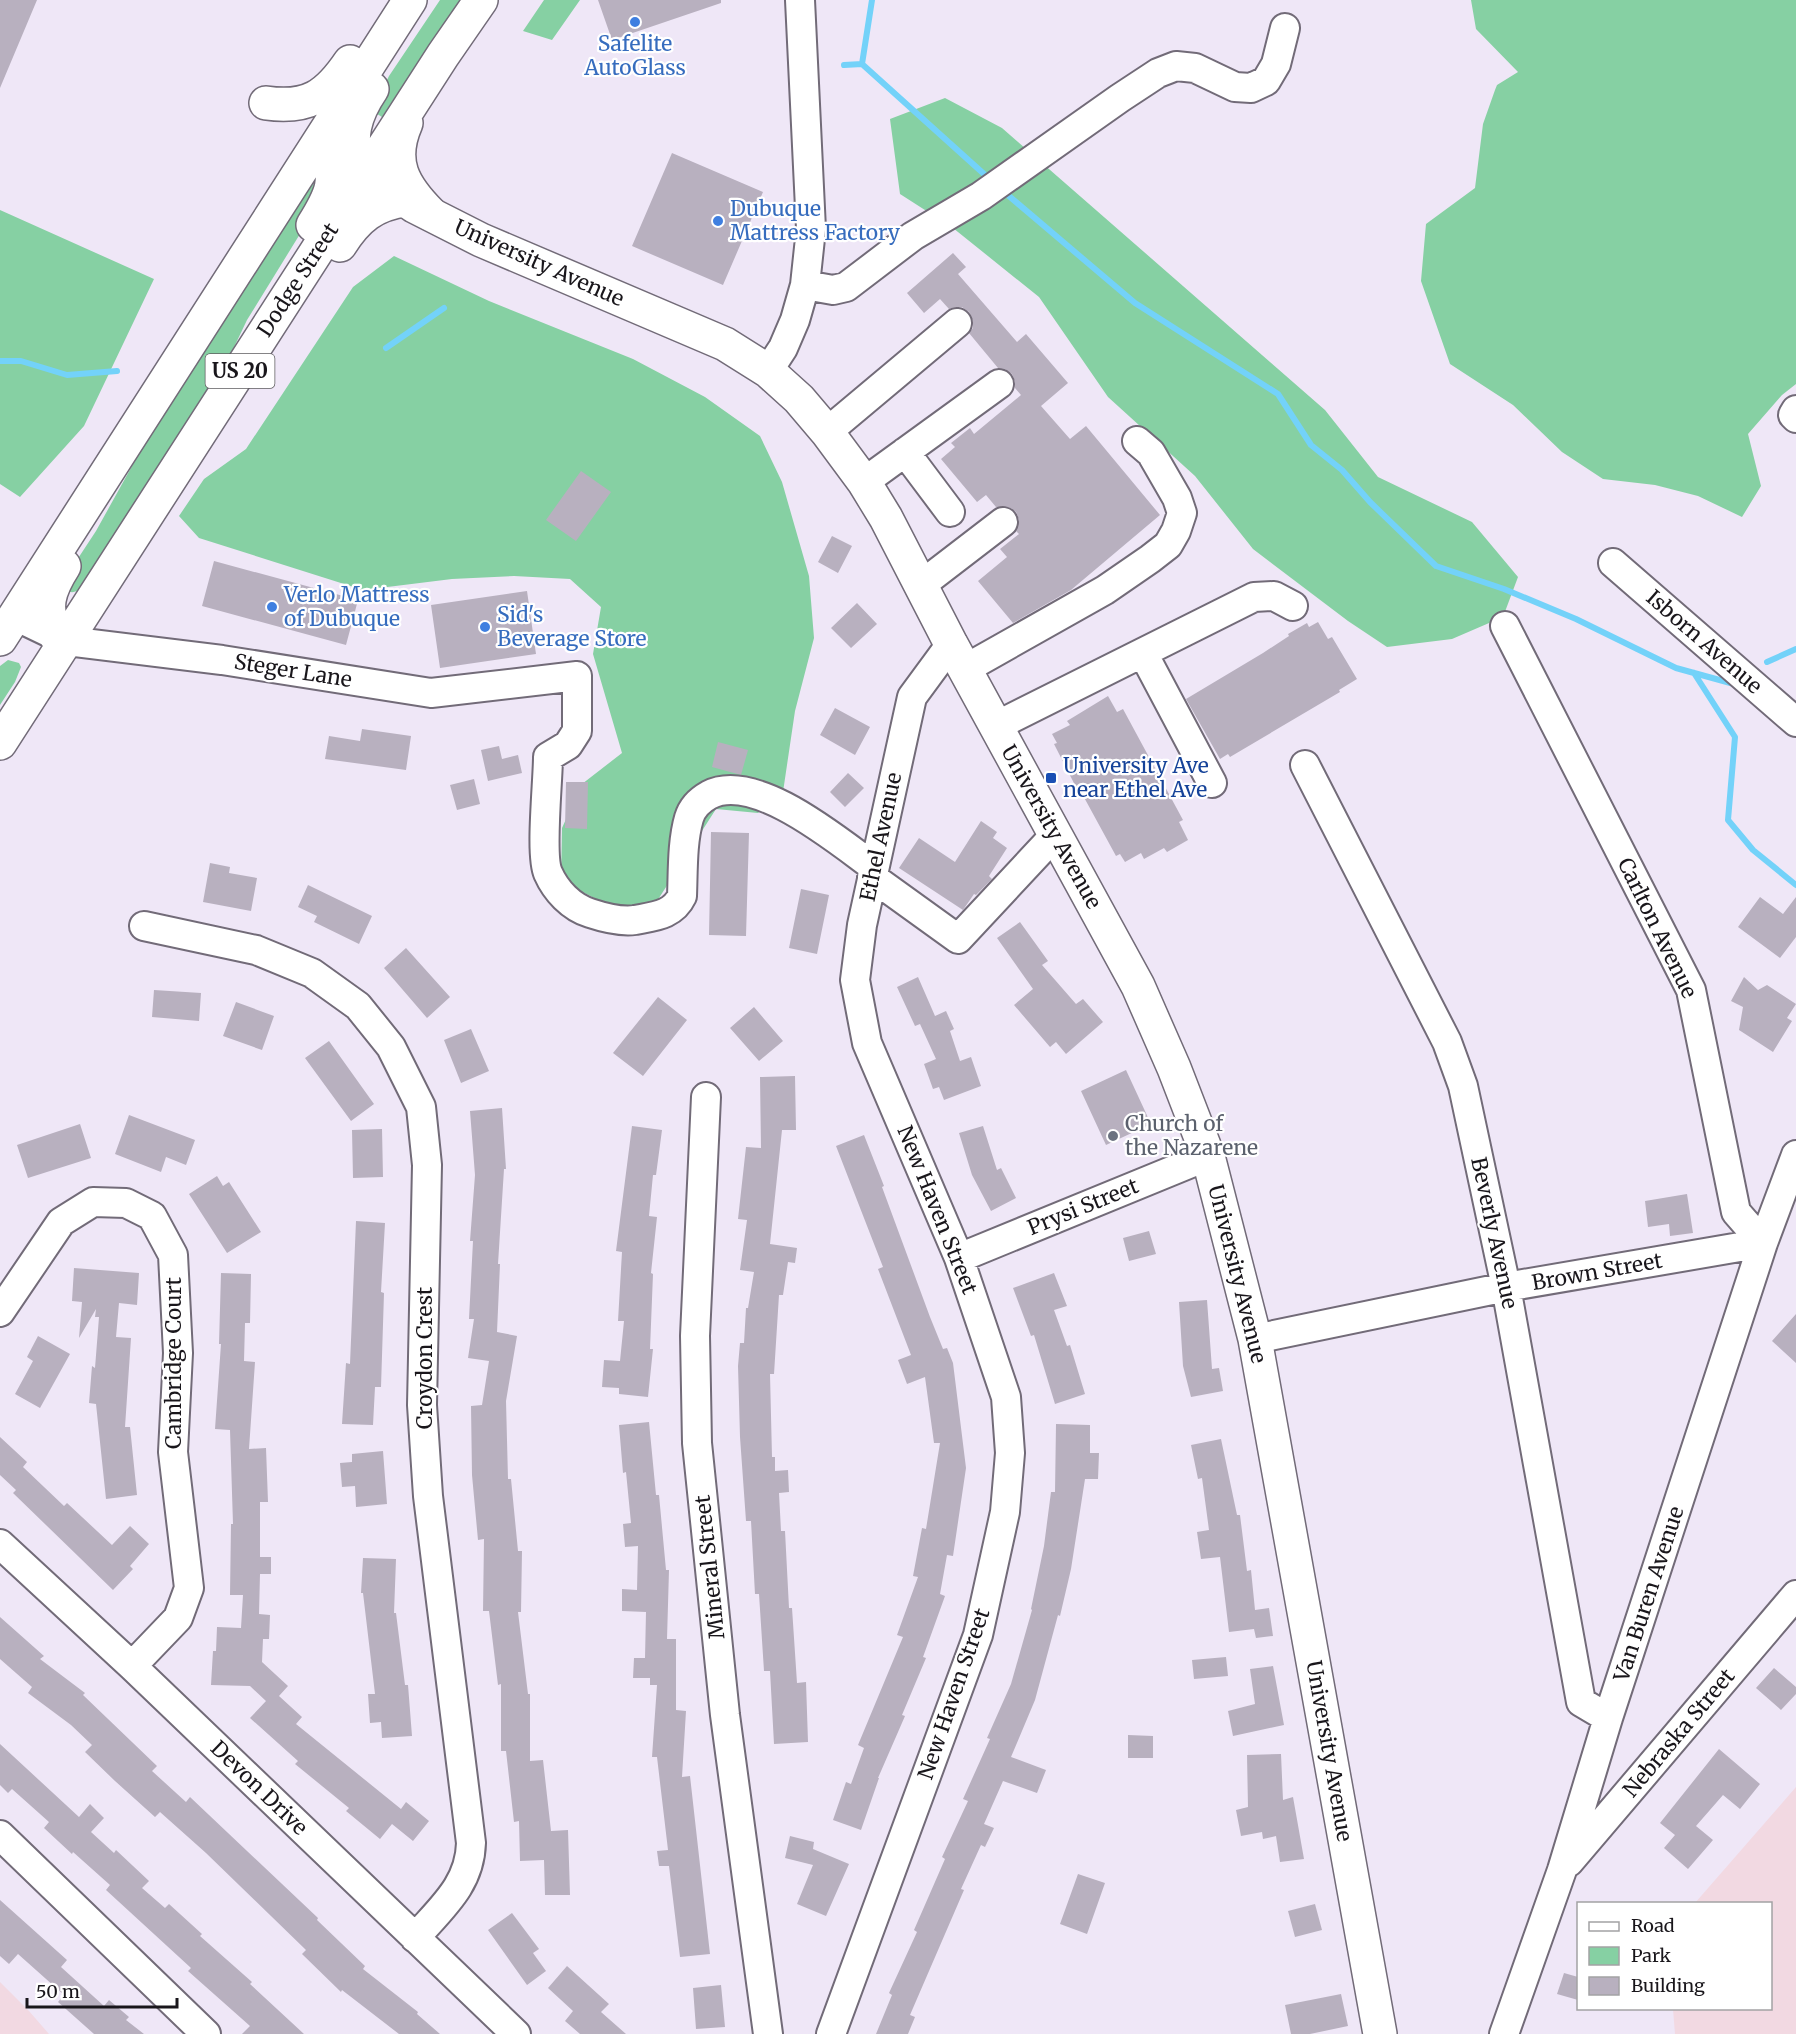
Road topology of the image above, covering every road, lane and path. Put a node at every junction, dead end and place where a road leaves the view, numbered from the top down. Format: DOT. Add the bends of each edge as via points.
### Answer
graph roads {
  1 [pos="390,0"];
  2 [pos="410,0"];
  3 [pos="431,0"];
  4 [pos="481,0"];
  5 [pos="800,0"];
  6 [pos="1285,28"];
  7 [pos="416,97"];
  8 [pos="266,103"];
  9 [pos="323,141"];
  10 [pos="363,171"];
  11 [pos="418,207"];
  12 [pos="805,285"];
  13 [pos="957,323"];
  14 [pos="768,370"];
  15 [pos="235,378"];
  16 [pos="999,384"];
  17 [pos="136,426"];
  18 [pos="826,432"];
  19 [pos="1137,441"];
  20 [pos="905,452"];
  21 [pos="864,482"];
  22 [pos="950,512"];
  23 [pos="1003,522"];
  24 [pos="1613,563"];
  25 [pos="921,585"];
  26 [pos="1293,606"];
  27 [pos="1505,626"];
  28 [pos="34,631"];
  29 [pos="1143,653"];
  30 [pos="958,657"];
  31 [pos="0,718"];
  32 [pos="1796,722"];
  33 [pos="996,726"];
  34 [pos="0,743"];
  35 [pos="1305,765"];
  36 [pos="1212,783"];
  37 [pos="1055,835"];
  38 [pos="873,872"];
  39 [pos="144,926"];
  40 [pos="867,1042"];
  41 [pos="706,1097"];
  42 [pos="1208,1156"];
  43 [pos="1795,1163"];
  44 [pos="1763,1243"];
  45 [pos="959,1258"];
  46 [pos="1506,1287"];
  47 [pos="0,1312"];
  48 [pos="1255,1339"];
  49 [pos="4,1556"];
  50 [pos="1796,1595"];
  51 [pos="132,1666"];
  52 [pos="1608,1718"];
  53 [pos="0,1835"];
  54 [pos="1562,1870"];
  55 [pos="415,1938"];
  56 [pos="206,2034"];
  57 [pos="516,2034"];
  58 [pos="768,2034"];
  59 [pos="831,2034"];
  60 [pos="1380,2034"];
  61 [pos="1504,2034"];
  1 -- 8 [label="main road" via="329,89 307,101"];
  2 -- 9 [label="main road, Dodge Street / US 20"];
  3 -- 10 [label="main road" via="359,110 352,147"];
  4 -- 7 [label="main road, Dodge Street / US 20"];
  5 -- 12 [label="street" via="811,229"];
  6 -- 12 [label="street" via="1276,64 1266,81 1251,88 1235,87 1195,68 1176,66 1120,98 981,196 913,236 846,287 833,290"];
  7 -- 10 [label="main road, Dodge Street / US 20"];
  7 -- 11 [label="main road" via="399,149 400,171"];
  9 -- 10 [label="main road, University Avenue"];
  9 -- 15 [label="main road" via="333,174 328,201 275,285"];
  9 -- 17 [label="main road, Dodge Street / US 20"];
  10 -- 11 [label="main road, University Avenue"];
  10 -- 15 [label="main road, Dodge Street / US 20"];
  11 -- 14 [label="main road, University Avenue" via="481,240 725,344"];
  11 -- 15 [label="main road" via="380,206 357,221 283,335 260,362"];
  12 -- 14 [label="street" via="783,348"];
  13 -- 18 [label="street"];
  14 -- 18 [label="main road, University Avenue"];
  15 -- 28 [label="main road, Dodge Street / US 20"];
  16 -- 20 [label="street"];
  17 -- 28 [label="main road, Dodge Street / US 20"];
  17 -- 28 [label="main road" via="98,516 56,580 48,615"];
  18 -- 21 [label="main road, University Avenue"];
  19 -- 30 [label="street" via="1151,453 1182,513 1168,545 1105,590"];
  20 -- 21 [label="street"];
  20 -- 22 [label="street"];
  21 -- 25 [label="main road, University Avenue"];
  23 -- 25 [label="street"];
  24 -- 32 [label="street, Isborn Avenue"];
  25 -- 30 [label="main road, University Avenue"];
  26 -- 29 [label="street" via="1274,596 1254,597"];
  27 -- 44 [label="street, Carlton Avenue" via="1691,990 1736,1212"];
  28 -- 31 [label="main road" via="34,659"];
  28 -- 34 [label="main road, Dodge Street / US 20"];
  28 -- 38 [label="street, Steger Lane" via="431,693 577,676 577,731 568,745 548,757 545,853 547,871 561,893 578,909 625,922 663,915 677,906 682,896 689,818 702,799 715,792 735,790 769,798 809,822"];
  29 -- 33 [label="street"];
  29 -- 36 [label="street"];
  30 -- 33 [label="main road, University Avenue"];
  30 -- 38 [label="street, Ethel Avenue" via="912,697"];
  33 -- 37 [label="main road, University Avenue"];
  35 -- 46 [label="street, Beverly Avenue" via="1448,1042 1463,1086"];
  37 -- 38 [label="street" via="958,939"];
  37 -- 42 [label="main road, University Avenue" via="1138,986"];
  38 -- 40 [label="street, Ethel Avenue" via="855,980"];
  39 -- 55 [label="street, Croydon Crest" via="256,951 312,973 358,1006 391,1047 421,1107 427,1164 423,1405 428,1496 471,1851 460,1885"];
  40 -- 45 [label="street, New Haven Street"];
  41 -- 58 [label="street, Mineral Street" via="695,1336 697,1443 725,1715"];
  42 -- 45 [label="street, Prysi Street"];
  42 -- 48 [label="main road, University Avenue"];
  43 -- 44 [label="street, Van Buren Avenue"];
  44 -- 46 [label="street, Brown Street"];
  44 -- 52 [label="street, Van Buren Avenue"];
  45 -- 59 [label="street, New Haven Street" via="1006,1397 1010,1453 1005,1512 978,1635"];
  46 -- 48 [label="street, Brown Street"];
  46 -- 52 [label="street, Beverly Avenue" via="1581,1702"];
  47 -- 51 [label="street, Cambridge Court" via="61,1222 93,1202 126,1203 152,1216 173,1255 178,1353 173,1452 189,1588 178,1618"];
  48 -- 60 [label="main road, University Avenue"];
  49 -- 51 [label="street, Devon Drive"];
  50 -- 54 [label="street, Nebraska Street"];
  51 -- 55 [label="street, Devon Drive"];
  52 -- 54 [label="street, Van Buren Avenue"];
  53 -- 56 [label="street"];
  54 -- 61 [label="street, Van Buren Avenue"];
  55 -- 57 [label="street, Devon Drive"];
}
